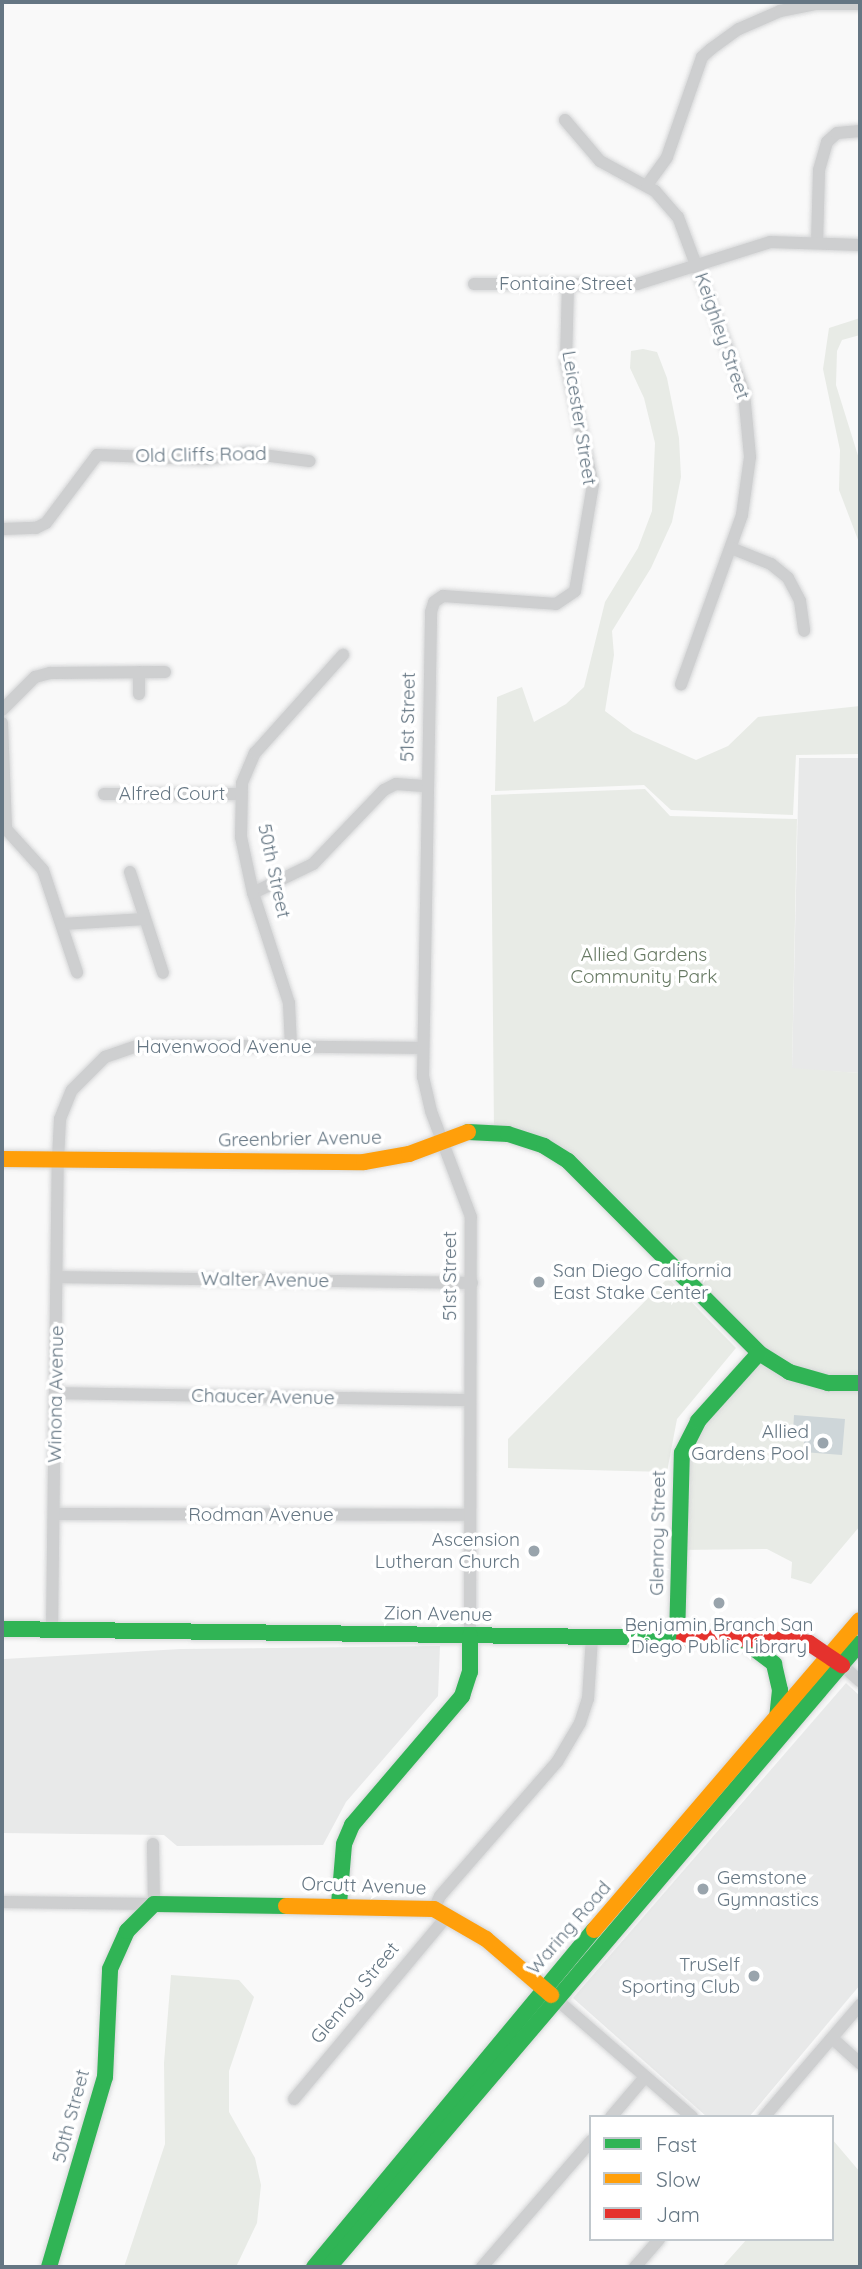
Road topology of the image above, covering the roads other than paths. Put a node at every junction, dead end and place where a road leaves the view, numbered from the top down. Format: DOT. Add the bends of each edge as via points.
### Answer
graph roads {
  1 [pos="860,4"];
  2 [pos="565,120"];
  3 [pos="860,131"];
  4 [pos="647,185"];
  5 [pos="817,243"];
  6 [pos="860,245"];
  7 [pos="698,265"];
  8 [pos="474,284"];
  9 [pos="568,286"];
  10 [pos="309,461"];
  11 [pos="2,529"];
  12 [pos="732,548"];
  13 [pos="430,612"];
  14 [pos="804,631"];
  15 [pos="344,654"];
  16 [pos="139,673"];
  17 [pos="165,673"];
  18 [pos="681,684"];
  19 [pos="139,694"];
  20 [pos="2,710"];
  21 [pos="2,723"];
  22 [pos="427,786"];
  23 [pos="104,794"];
  24 [pos="241,794"];
  25 [pos="130,872"];
  26 [pos="253,893"];
  27 [pos="145,919"];
  28 [pos="62,924"];
  29 [pos="77,972"];
  30 [pos="163,973"];
  31 [pos="291,1046"];
  32 [pos="423,1048"];
  33 [pos="442,1139"];
  34 [pos="2,1159"];
  35 [pos="58,1159"];
  36 [pos="57,1277"];
  37 [pos="472,1283"];
  38 [pos="759,1353"];
  39 [pos="860,1383"];
  40 [pos="56,1393"];
  41 [pos="470,1400"];
  42 [pos="55,1514"];
  43 [pos="467,1515"];
  44 [pos="860,1620"];
  45 [pos="2,1629"];
  46 [pos="52,1630"];
  47 [pos="470,1636"];
  48 [pos="592,1637"];
  49 [pos="677,1639"];
  50 [pos="741,1640"];
  51 [pos="860,1643"];
  52 [pos="836,1659"];
  53 [pos="860,1681"];
  54 [pos="777,1717"];
  55 [pos="153,1844"];
  56 [pos="2,1902"];
  57 [pos="154,1903"];
  58 [pos="339,1904"];
  59 [pos="441,1912"];
  60 [pos="550,1994"];
  61 [pos="860,2005"];
  62 [pos="832,2038"];
  63 [pos="860,2063"];
  64 [pos="645,2077"];
  65 [pos="294,2099"];
  66 [pos="613,2115"];
  67 [pos="690,2115"];
  68 [pos="766,2115"];
  69 [pos="589,2143"];
  70 [pos="657,2241"];
  71 [pos="49,2267"];
  72 [pos="314,2267"];
  73 [pos="329,2267"];
  74 [pos="482,2267"];
  75 [pos="635,2267"];
  1 -- 4 [label="street" via="803,5 754,22 711,48 702,57 667,157"];
  2 -- 4 [label="street, Keighley Street" via="600,161"];
  3 -- 5 [label="street" via="837,134 827,142 819,170"];
  4 -- 7 [label="street, Keighley Street" via="678,217"];
  5 -- 6 [label="street, Fontaine Street"];
  5 -- 7 [label="street, Fontaine Street" via="770,242"];
  7 -- 9 [label="street, Fontaine Street" via="646,283"];
  7 -- 12 [label="street, Keighley Street" via="744,393 749,423 747,486"];
  8 -- 9 [label="street, Fontaine Street"];
  9 -- 13 [label="street, Leicester Street" via="566,361 593,485 575,591 556,604 443,596"];
  10 -- 11 [label="street, Old Cliffs Road" via="248,453 205,459 97,455 46,523 36,528"];
  12 -- 14 [label="street" via="771,564 788,578 800,600"];
  12 -- 18 [label="street, Keighley Street"];
  13 -- 22 [label="street, 51st Street"];
  15 -- 24 [label="street, 50th Street" via="247,764"];
  16 -- 17 [label="street"];
  16 -- 19 [label="street"];
  16 -- 20 [label="street" via="34,677"];
  21 -- 28 [label="street" via="6,829 43,870"];
  22 -- 26 [label="street" via="396,784 384,790 313,864"];
  22 -- 32 [label="street, 51st Street"];
  23 -- 24 [label="street, Alfred Court"];
  24 -- 26 [label="street, 50th Street" via="241,837"];
  25 -- 27 [label="street"];
  26 -- 31 [label="street, 50th Street" via="289,1003"];
  27 -- 28 [label="street"];
  27 -- 30 [label="street"];
  28 -- 29 [label="street"];
  31 -- 32 [label="street, Havenwood Avenue"];
  31 -- 35 [label="street, Havenwood Avenue" via="139,1045 116,1051 95,1063 72,1090 60,1119"];
  32 -- 33 [label="street, 51st Street" via="423,1077"];
  33 -- 35 [label="main road, Greenbrier Avenue" via="409,1154 364,1162"];
  33 -- 37 [label="street, 51st Street" via="471,1217"];
  33 -- 38 [label="main road, Greenbrier Avenue" via="484,1130 544,1146 568,1161"];
  34 -- 35 [label="main road, Greenbrier Avenue"];
  35 -- 36 [label="street, Winona Avenue"];
  36 -- 37 [label="street, Walter Avenue"];
  36 -- 40 [label="street, Winona Avenue"];
  37 -- 41 [label="street, 51st Street"];
  38 -- 39 [label="main road" via="789,1372 828,1383"];
  38 -- 49 [label="main road, Glenroy Street" via="698,1421 682,1453"];
  40 -- 41 [label="street, Chaucer Avenue"];
  40 -- 42 [label="street, Winona Avenue"];
  41 -- 43 [label="street, 51st Street"];
  42 -- 43 [label="street, Rodman Avenue"];
  42 -- 46 [label="street, Winona Avenue"];
  43 -- 47 [label="street, 51st Street"];
  44 -- 52 [label="main road, Waring Road"];
  45 -- 46 [label="main road, Zion Avenue"];
  46 -- 47 [label="main road, Zion Avenue"];
  47 -- 48 [label="main road, Zion Avenue"];
  47 -- 58 [label="main road, 51st Street" via="470,1672 461,1696 352,1825 344,1844"];
  48 -- 49 [label="main road, Zion Avenue"];
  48 -- 59 [label="street, Glenroy Street" via="588,1699 580,1723 557,1762 440,1896"];
  49 -- 50 [label="main road, Zion Avenue"];
  50 -- 52 [label="main road, Zion Avenue" via="808,1643"];
  50 -- 54 [label="main road" via="774,1664 780,1690"];
  51 -- 52 [label="main road, Waring Road"];
  52 -- 53 [label="street, Zion Avenue"];
  52 -- 54 [label="main road, Waring Road"];
  52 -- 60 [label="main road, Waring Road"];
  54 -- 60 [label="main road, Waring Road"];
  55 -- 57 [label="street"];
  56 -- 57 [label="street, Orcutt Avenue"];
  57 -- 58 [label="main road, Orcutt Avenue"];
  57 -- 71 [label="main road, 50th Street" via="127,1931 110,1969 105,2077"];
  58 -- 59 [label="main road, Orcutt Avenue"];
  59 -- 60 [label="main road, Orcutt Avenue" via="486,1939"];
  59 -- 65 [label="street, Glenroy Street"];
  60 -- 64 [label="street, Orcutt Avenue"];
  60 -- 72 [label="main road, Waring Road"];
  60 -- 73 [label="main road, Waring Road"];
  61 -- 62 [label="street"];
  62 -- 63 [label="street"];
  62 -- 68 [label="street"];
  64 -- 66 [label="street"];
  64 -- 67 [label="street, Orcutt Avenue"];
  69 -- 74 [label="street"];
  70 -- 75 [label="street"];
}
